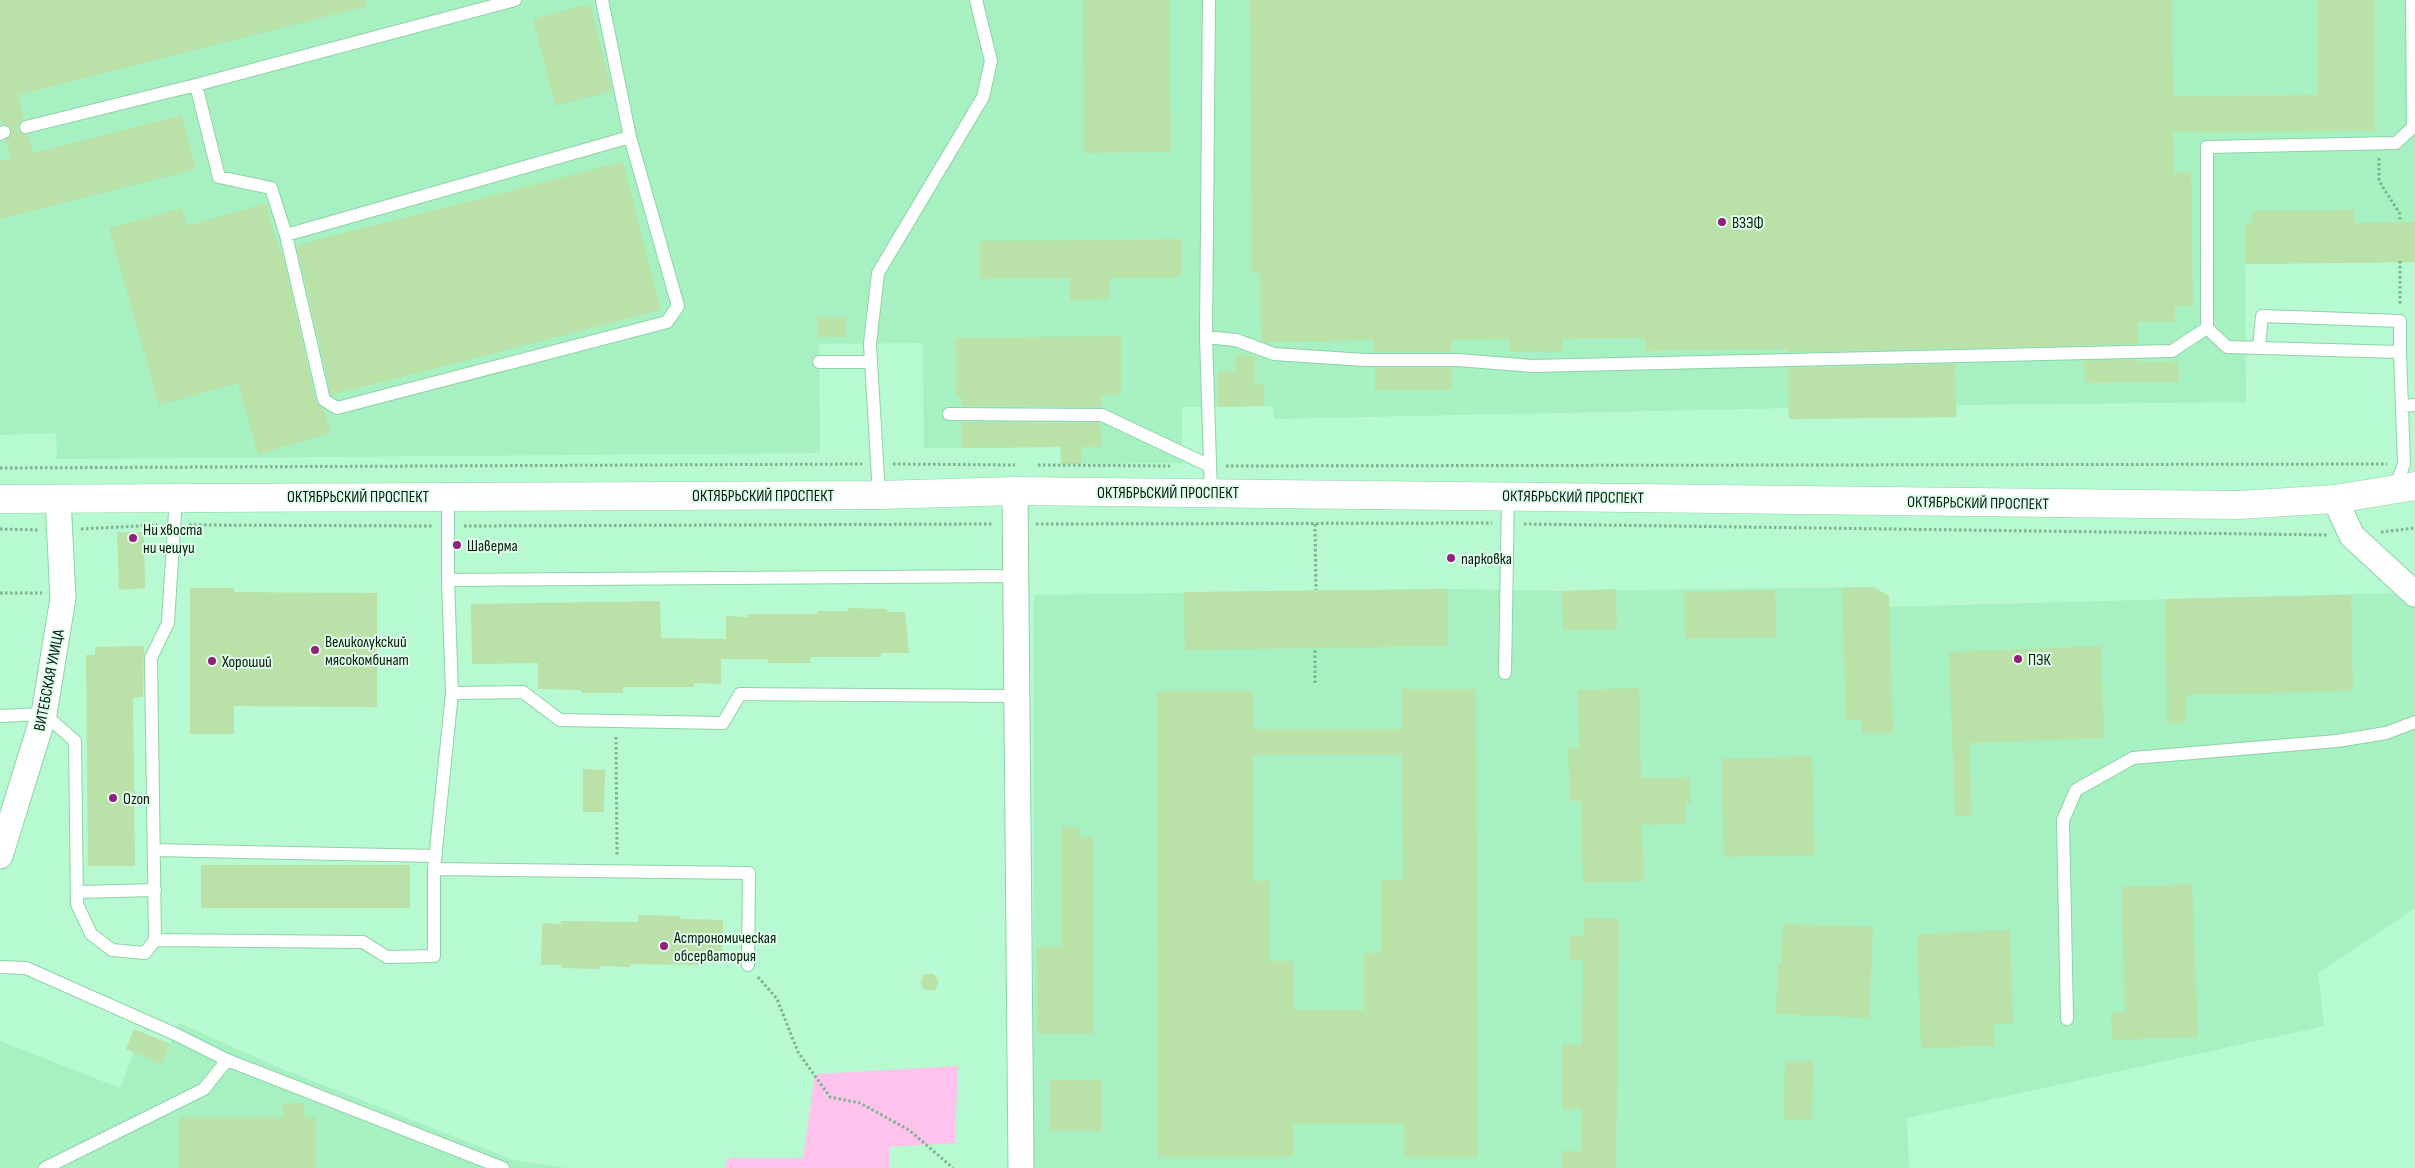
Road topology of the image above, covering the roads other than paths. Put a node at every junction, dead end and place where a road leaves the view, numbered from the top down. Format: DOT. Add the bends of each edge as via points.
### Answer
graph roads {
  1 [pos="515,0"];
  2 [pos="602,0"];
  3 [pos="976,0"];
  4 [pos="1209,0"];
  5 [pos="2412,0"];
  6 [pos="196,86"];
  7 [pos="26,127"];
  8 [pos="630,137"];
  9 [pos="286,235"];
  10 [pos="2207,328"];
  11 [pos="1206,338"];
  12 [pos="2259,347"];
  13 [pos="2400,352"];
  14 [pos="819,362"];
  15 [pos="871,362"];
  16 [pos="2409,405"];
  17 [pos="949,414"];
  18 [pos="1210,480"];
  19 [pos="2404,488"];
  20 [pos="1015,491"];
  21 [pos="878,495"];
  22 [pos="176,496"];
  23 [pos="1508,496"];
  24 [pos="448,497"];
  25 [pos="0,498"];
  26 [pos="58,499"];
  27 [pos="2335,499"];
  28 [pos="1015,576"];
  29 [pos="448,580"];
  30 [pos="2415,594"];
  31 [pos="1505,673"];
  32 [pos="452,693"];
  33 [pos="1016,696"];
  34 [pos="44,714"];
  35 [pos="0,716"];
  36 [pos="2415,722"];
  37 [pos="154,850"];
  38 [pos="0,856"];
  39 [pos="435,863"];
  40 [pos="155,890"];
  41 [pos="77,892"];
  42 [pos="155,940"];
  43 [pos="748,965"];
  44 [pos="0,967"];
  45 [pos="2067,1019"];
  46 [pos="227,1060"];
  47 [pos="45,1168"];
  48 [pos="503,1168"];
  49 [pos="1020,1168"];
  1 -- 6 [label="lane"];
  2 -- 8 [label="lane"];
  3 -- 15 [label="lane" via="991,61 983,97 878,273"];
  4 -- 11 [label="lane"];
  5 -- 10 [label="lane" via="2413,127 2396,143 2208,147"];
  6 -- 7 [label="lane"];
  6 -- 9 [label="lane" via="219,177 271,188"];
  8 -- 9 [label="lane"];
  8 -- 9 [label="lane" via="678,306 667,322 337,408 324,400"];
  10 -- 11 [label="lane" via="2172,351 1532,366 1458,360 1365,360 1274,354 1236,340"];
  10 -- 12 [label="lane" via="2227,347"];
  11 -- 18 [label="lane"];
  12 -- 13 [label="lane"];
  12 -- 13 [label="lane" via="2262,316 2400,321"];
  13 -- 16 [label="lane"];
  14 -- 15 [label="lane"];
  15 -- 21 [label="lane"];
  16 -- 19 [label="lane"];
  17 -- 18 [label="lane" via="1102,415"];
  18 -- 20 [label="main road, ОКТЯБРЬСКИЙ ПРОСПЕКТ"];
  18 -- 23 [label="main road, ОКТЯБРЬСКИЙ ПРОСПЕКТ"];
  19 -- 27 [label="main road, ОКТЯБРЬСКИЙ ПРОСПЕКТ"];
  20 -- 21 [label="main road, ОКТЯБРЬСКИЙ ПРОСПЕКТ"];
  20 -- 28 [label="street"];
  21 -- 24 [label="main road, ОКТЯБРЬСКИЙ ПРОСПЕКТ"];
  22 -- 24 [label="main road, ОКТЯБРЬСКИЙ ПРОСПЕКТ"];
  22 -- 26 [label="main road, ОКТЯБРЬСКИЙ ПРОСПЕКТ"];
  22 -- 37 [label="lane" via="168,623 151,658"];
  23 -- 27 [label="main road, ОКТЯБРЬСКИЙ ПРОСПЕКТ" via="2238,505"];
  23 -- 31 [label="lane"];
  24 -- 29 [label="lane"];
  25 -- 26 [label="main road, ОКТЯБРЬСКИЙ ПРОСПЕКТ"];
  26 -- 34 [label="street, ВИТЕБСКАЯ УЛИЦА" via="63,594"];
  27 -- 30 [label="street" via="2352,536"];
  28 -- 29 [label="lane"];
  28 -- 33 [label="street"];
  29 -- 32 [label="lane"];
  32 -- 33 [label="lane" via="523,692 560,720 723,724 740,694"];
  32 -- 39 [label="lane"];
  33 -- 49 [label="street"];
  34 -- 35 [label="lane"];
  34 -- 38 [label="street, ВИТЕБСКАЯ УЛИЦА"];
  34 -- 41 [label="lane" via="75,741"];
  36 -- 45 [label="lane" via="2386,733 2337,741 2133,758 2076,790 2063,820"];
  37 -- 39 [label="lane"];
  37 -- 40 [label="lane"];
  39 -- 42 [label="lane" via="434,956 388,958 363,942"];
  39 -- 43 [label="lane" via="618,872 748,873"];
  40 -- 41 [label="lane"];
  40 -- 42 [label="lane"];
  41 -- 42 [label="lane" via="77,904 91,934 112,950 145,953"];
  44 -- 46 [label="lane" via="26,968"];
  46 -- 47 [label="lane" via="204,1089"];
  46 -- 48 [label="lane"];
}
